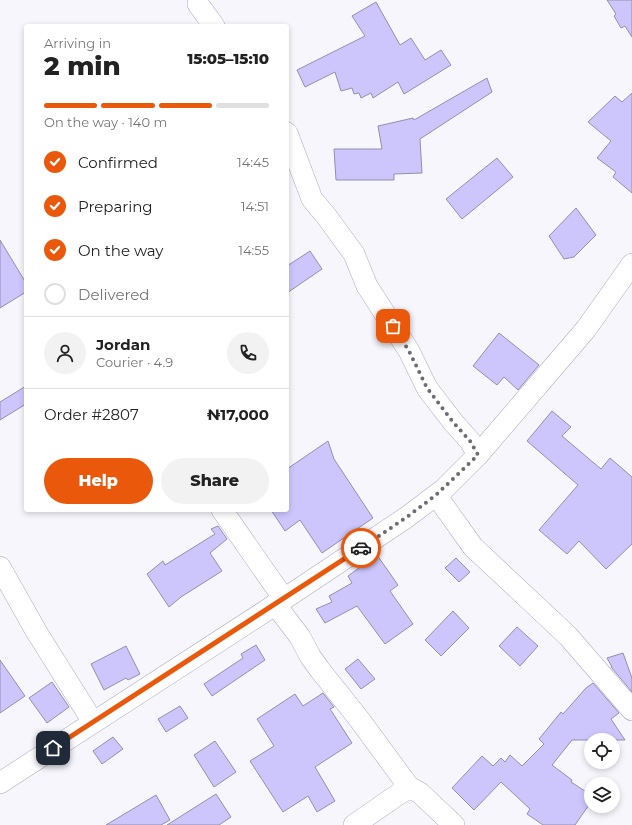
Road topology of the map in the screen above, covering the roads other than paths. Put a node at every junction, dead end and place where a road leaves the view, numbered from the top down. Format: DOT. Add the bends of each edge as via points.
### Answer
graph roads {
  1 [pos="198,4"];
  2 [pos="213,24"];
  3 [pos="289,138"];
  4 [pos="632,264"];
  5 [pos="478,455"];
  6 [pos="436,495"];
  7 [pos="223,512"];
  8 [pos="0,567"];
  9 [pos="280,601"];
  10 [pos="632,710"];
  11 [pos="93,722"];
  12 [pos="0,783"];
  13 [pos="409,787"];
  14 [pos="354,825"];
  15 [pos="454,825"];
  1 -- 2 [label="street"];
  3 -- 5 [label="street" via="312,199 354,254 367,286 409,351 427,388 470,441"];
  4 -- 5 [label="street" via="586,329"];
  5 -- 6 [label="street"];
  6 -- 9 [label="street"];
  6 -- 10 [label="street" via="473,547 568,636"];
  7 -- 9 [label="street"];
  8 -- 11 [label="street" via="36,631"];
  9 -- 11 [label="street"];
  9 -- 13 [label="street" via="310,656"];
  11 -- 12 [label="street"];
  13 -- 14 [label="street"];
  13 -- 15 [label="street" via="420,793"];
}
